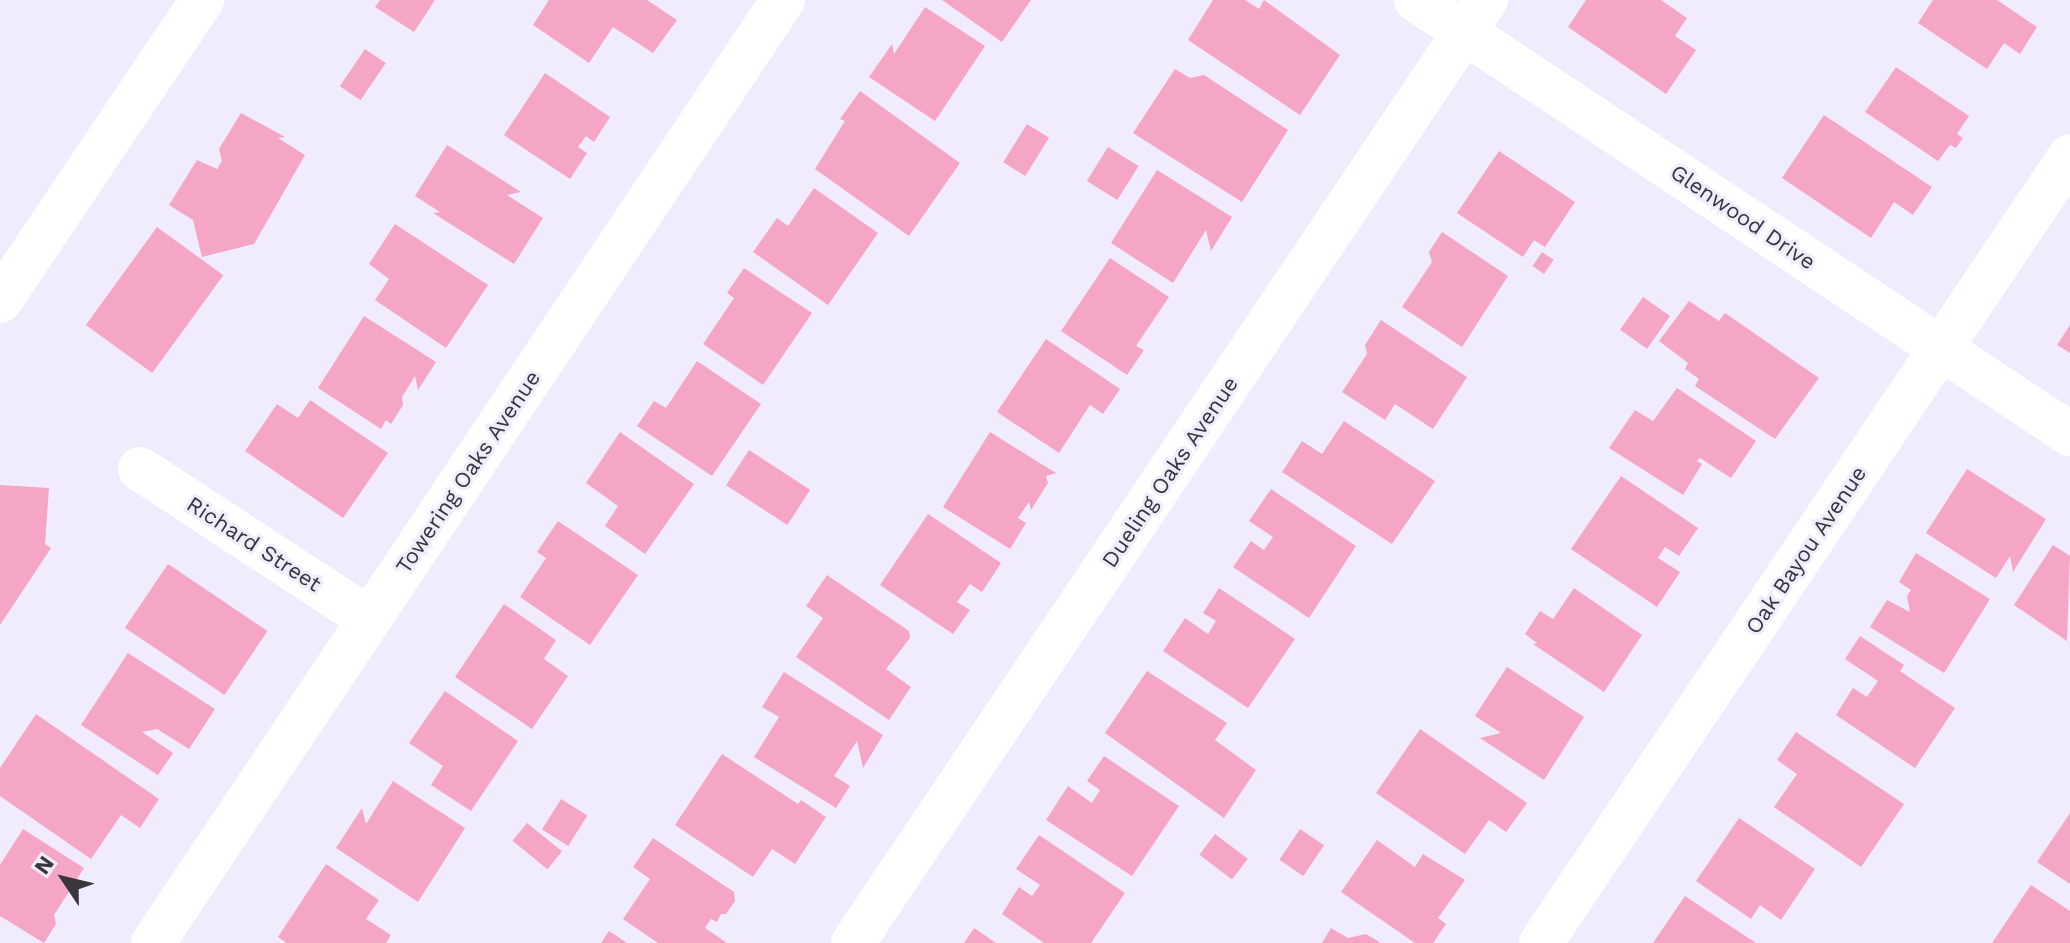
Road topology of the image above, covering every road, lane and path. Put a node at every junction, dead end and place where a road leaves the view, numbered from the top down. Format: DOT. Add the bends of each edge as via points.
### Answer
graph roads {
  1 [pos="202,0"];
  2 [pos="783,0"];
  3 [pos="1416,0"];
  4 [pos="1475,16"];
  5 [pos="2070,156"];
  6 [pos="0,301"];
  7 [pos="1942,349"];
  8 [pos="2070,434"];
  9 [pos="140,469"];
  10 [pos="369,619"];
  11 [pos="153,943"];
  12 [pos="853,943"];
  13 [pos="1541,943"];
  1 -- 6 [label="street"];
  2 -- 10 [label="street, Towering Oaks Avenue"];
  3 -- 4 [label="street, Glenwood Drive"];
  4 -- 7 [label="street, Glenwood Drive"];
  4 -- 12 [label="street, Dueling Oaks Avenue"];
  5 -- 7 [label="street, Oak Bayou Avenue"];
  7 -- 8 [label="street, Glenwood Drive"];
  7 -- 13 [label="street, Oak Bayou Avenue"];
  9 -- 10 [label="street, Richard Street"];
  10 -- 11 [label="street, Towering Oaks Avenue"];
}
